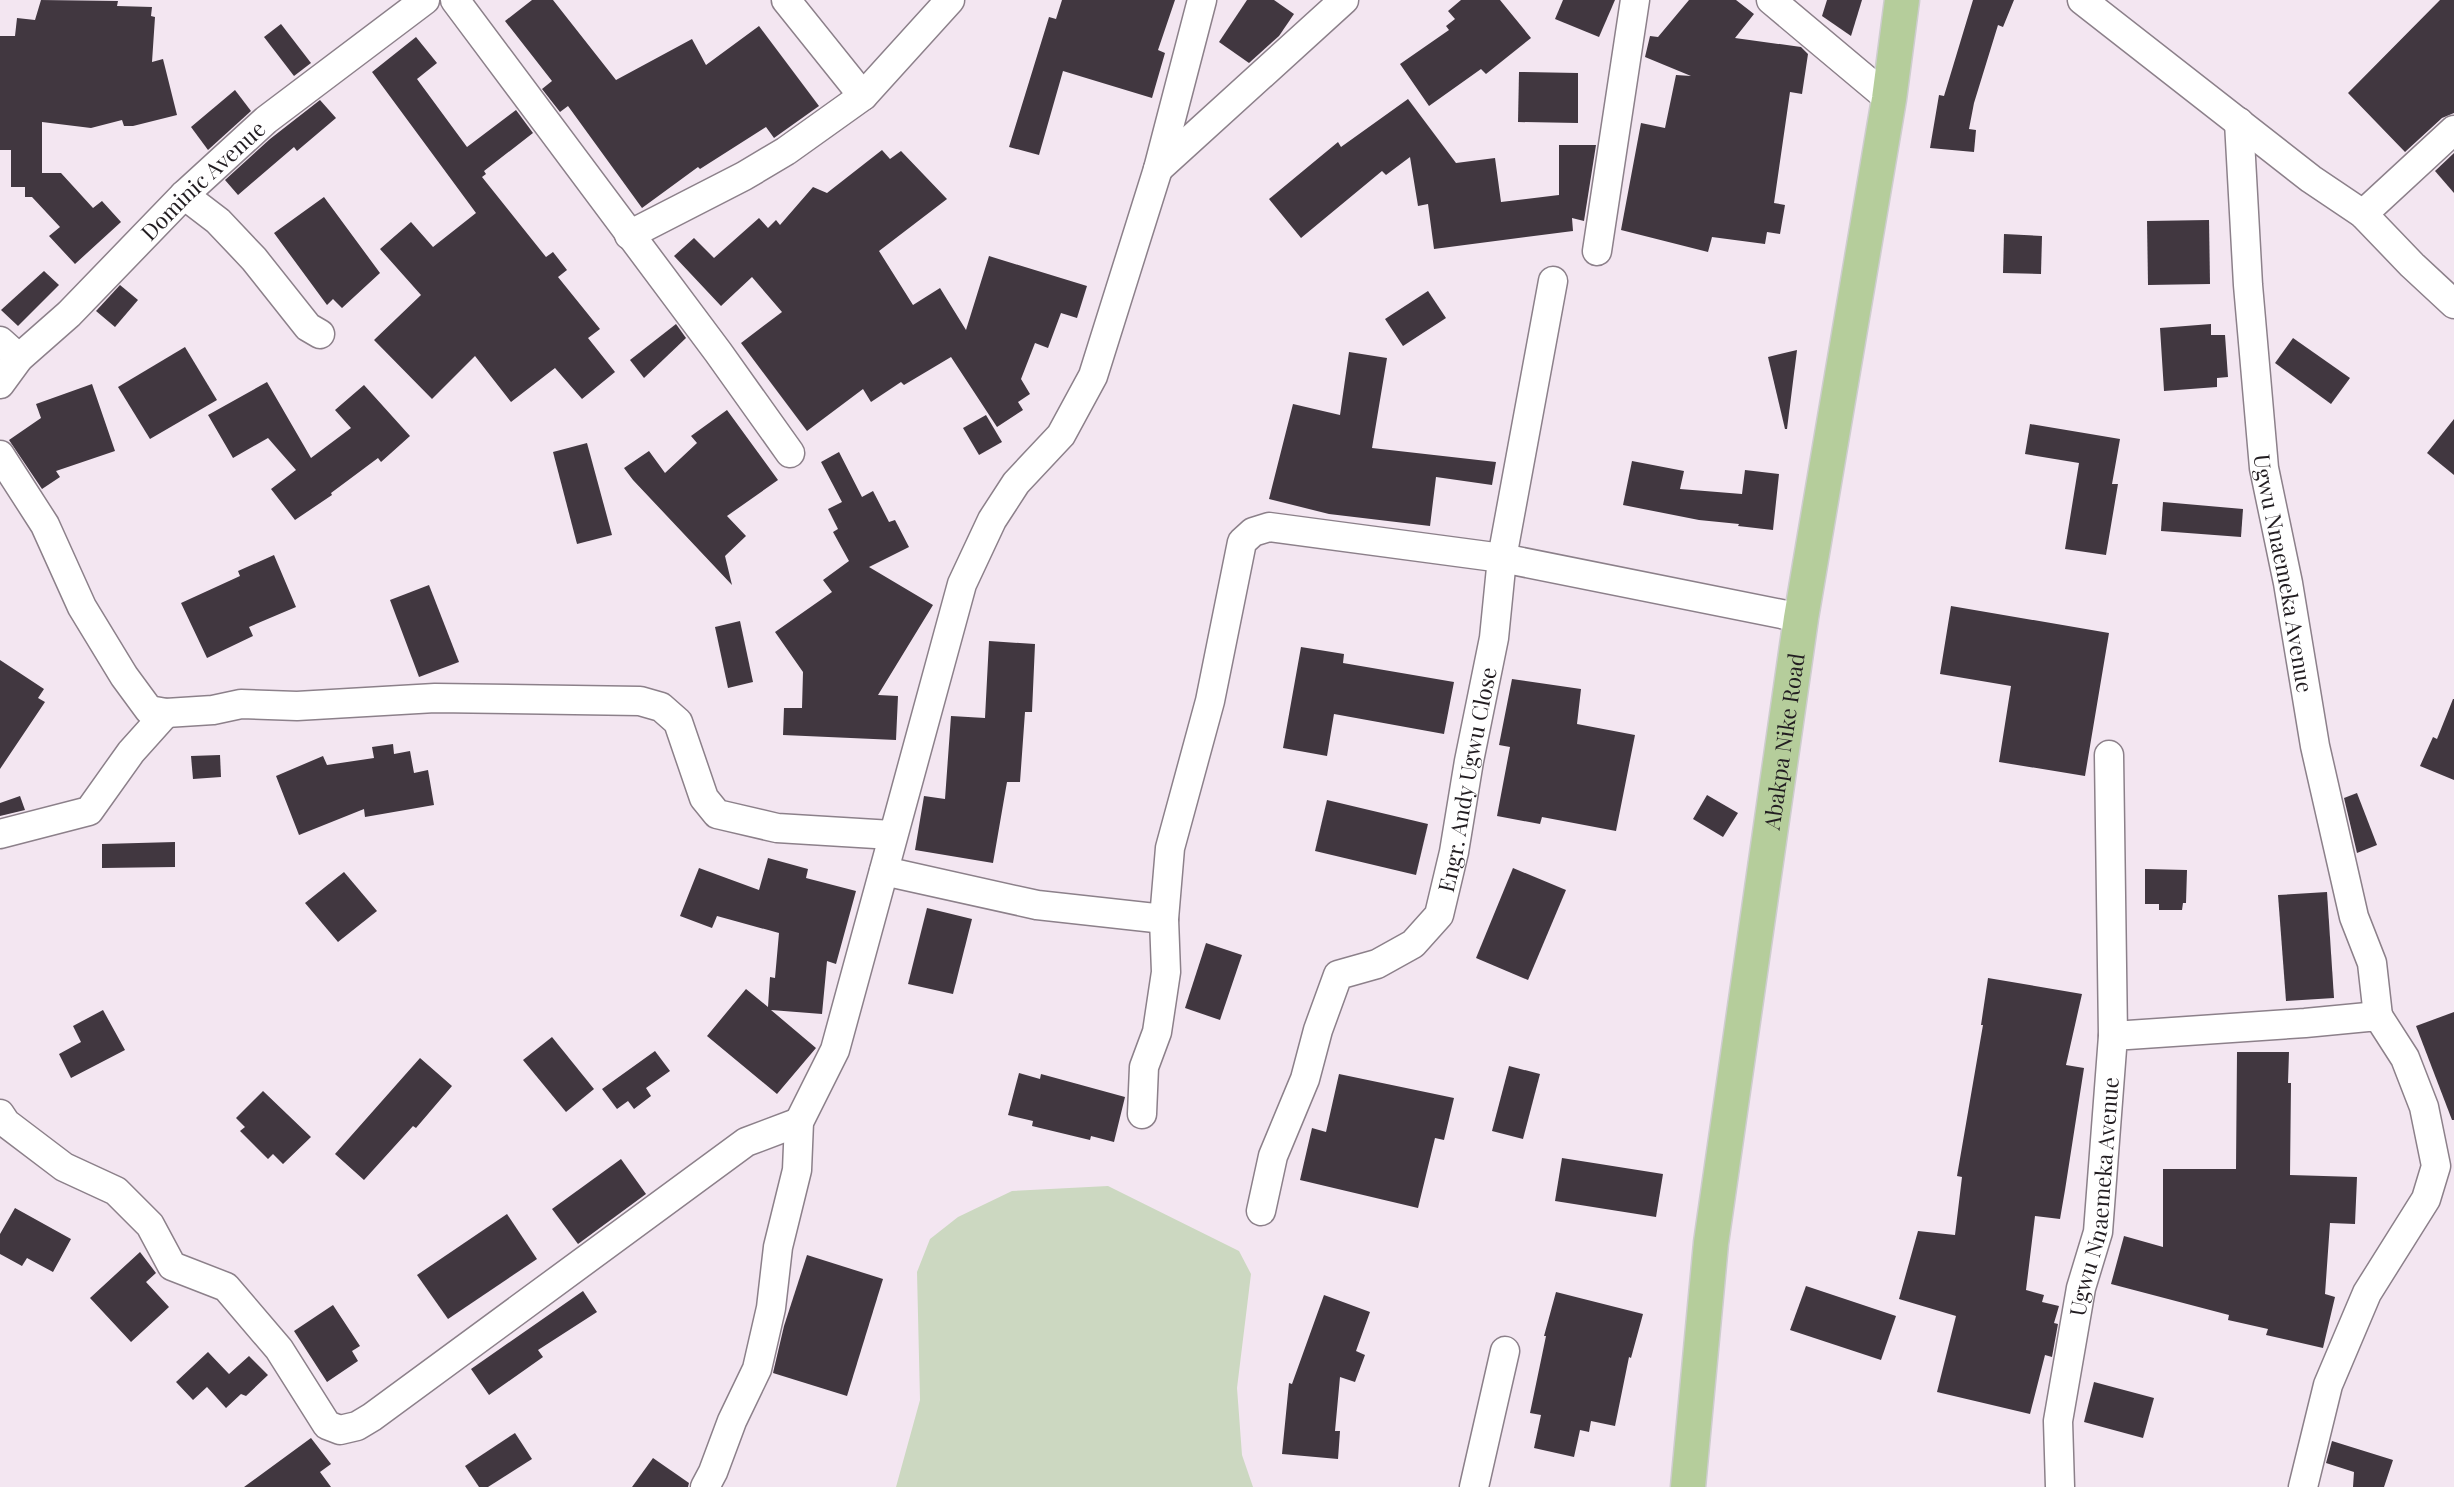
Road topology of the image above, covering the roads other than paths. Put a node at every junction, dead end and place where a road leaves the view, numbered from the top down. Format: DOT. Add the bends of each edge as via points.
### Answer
graph roads {
  1 [pos="425,0"];
  2 [pos="455,0"];
  3 [pos="786,0"];
  4 [pos="950,0"];
  5 [pos="1202,0"];
  6 [pos="1344,0"];
  7 [pos="1635,0"];
  8 [pos="1771,0"];
  9 [pos="1902,0"];
  10 [pos="2082,0"];
  11 [pos="863,96"];
  12 [pos="1889,99"];
  13 [pos="2239,122"];
  14 [pos="2454,130"];
  15 [pos="1158,169"];
  16 [pos="184,195"];
  17 [pos="2363,214"];
  18 [pos="629,235"];
  19 [pos="1597,251"];
  20 [pos="1553,281"];
  21 [pos="2454,304"];
  22 [pos="320,334"];
  23 [pos="9,350"];
  24 [pos="0,384"];
  25 [pos="790,453"];
  26 [pos="0,455"];
  27 [pos="1502,558"];
  28 [pos="1801,618"];
  29 [pos="166,713"];
  30 [pos="2109,755"];
  31 [pos="0,834"];
  32 [pos="892,835"];
  33 [pos="884,871"];
  34 [pos="1164,919"];
  35 [pos="2378,1016"];
  36 [pos="2113,1036"];
  37 [pos="0,1114"];
  38 [pos="1142,1114"];
  39 [pos="2441,1119"];
  40 [pos="799,1122"];
  41 [pos="1261,1211"];
  42 [pos="1505,1351"];
  43 [pos="705,1487"];
  44 [pos="1474,1487"];
  45 [pos="1688,1487"];
  46 [pos="2060,1487"];
  47 [pos="2303,1487"];
  1 -- 16 [label="street, Dominic Avenue" via="266,120"];
  2 -- 18 [label="street"];
  3 -- 11 [label="street"];
  4 -- 11 [label="street"];
  5 -- 15 [label="street"];
  6 -- 15 [label="street"];
  7 -- 19 [label="street"];
  8 -- 12 [label="street"];
  9 -- 12 [label="main road, Abakpa Nike Road"];
  10 -- 13 [label="street"];
  11 -- 18 [label="street" via="776,157"];
  12 -- 28 [label="main road, Abakpa Nike Road"];
  13 -- 17 [label="street"];
  13 -- 35 [label="street, Ugwu Nnaemeka Avenue" via="2264,468 2315,746 2354,917 2372,963"];
  14 -- 17 [label="street"];
  15 -- 32 [label="street" via="1093,376 1061,435 1016,483 992,520 962,584"];
  16 -- 22 [label="street" via="218,221 308,327"];
  16 -- 23 [label="street, Dominic Avenue" via="69,314"];
  17 -- 21 [label="street"];
  18 -- 25 [label="street"];
  20 -- 27 [label="street, Engr. Andy Ugwu Close"];
  23 -- 24 [label="street, Dominic Avenue"];
  26 -- 29 [label="street" via="45,525 82,607 124,676 149,710"];
  27 -- 28 [label="street"];
  27 -- 34 [label="street" via="1269,527 1242,542 1210,701 1170,848"];
  27 -- 41 [label="street, Engr. Andy Ugwu Close" via="1494,638 1439,915 1413,944 1377,964 1338,975 1305,1079 1273,1156"];
  28 -- 45 [label="main road, Abakpa Nike Road" via="1711,1243"];
  29 -- 31 [label="street" via="89,811"];
  29 -- 32 [label="street" via="241,704 435,698 640,701 661,707 678,722 704,798 717,814 777,828"];
  30 -- 36 [label="street, Ugwu Nnaemeka Avenue"];
  32 -- 33 [label="street"];
  33 -- 34 [label="street" via="1037,905"];
  33 -- 40 [label="street" via="835,1050"];
  34 -- 38 [label="street" via="1166,972 1157,1032 1144,1067"];
  35 -- 36 [label="street"];
  35 -- 39 [label="street"];
  36 -- 46 [label="street, Ugwu Nnaemeka Avenue" via="2098,1232 2081,1288 2058,1421"];
  37 -- 40 [label="street" via="64,1167 116,1191 150,1225 172,1266 226,1287 279,1349 327,1425 340,1430 372,1417 746,1142"];
  39 -- 47 [label="street" via="2426,1199 2367,1293 2328,1385"];
  40 -- 43 [label="street" via="797,1170 757,1369"];
  42 -- 44 [label="street"];
}
